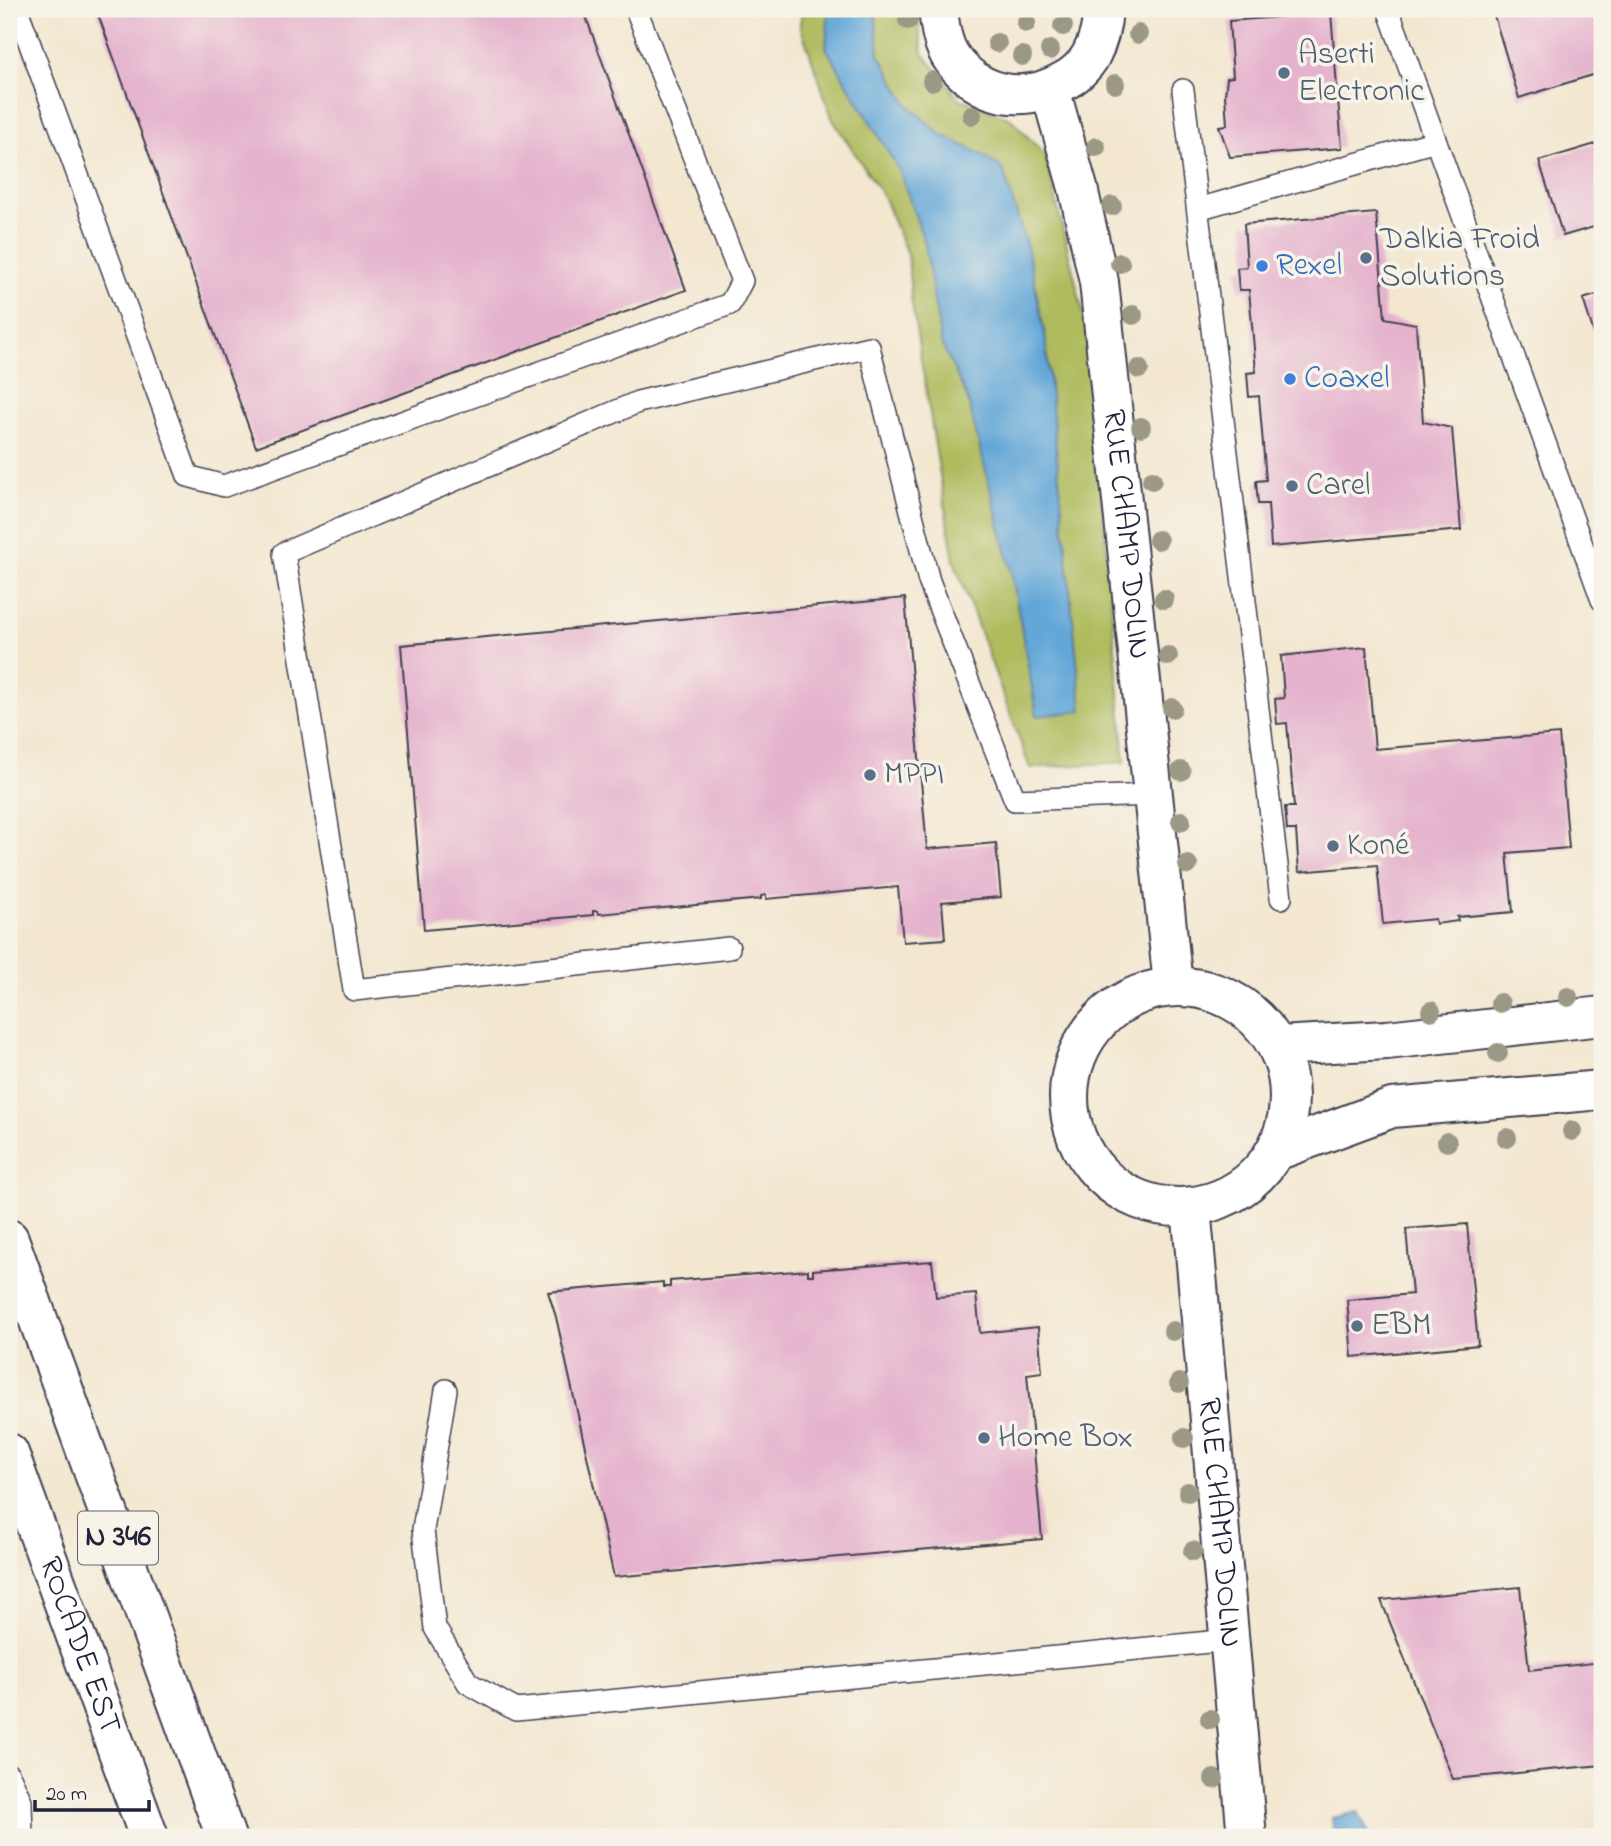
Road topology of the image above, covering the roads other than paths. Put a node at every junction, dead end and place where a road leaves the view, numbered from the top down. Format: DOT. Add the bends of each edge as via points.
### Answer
graph roads {
  1 [pos="18,9"];
  2 [pos="636,9"];
  3 [pos="938,9"];
  4 [pos="1103,9"];
  5 [pos="1388,9"];
  6 [pos="1050,89"];
  7 [pos="1183,90"];
  8 [pos="1436,141"];
  9 [pos="1198,209"];
  10 [pos="1602,600"];
  11 [pos="1153,795"];
  12 [pos="1281,898"];
  13 [pos="729,948"];
  14 [pos="1173,985"];
  15 [pos="1602,1016"];
  16 [pos="1278,1046"];
  17 [pos="1602,1090"];
  18 [pos="1276,1151"];
  19 [pos="1191,1208"];
  20 [pos="9,1239"];
  21 [pos="446,1390"];
  22 [pos="9,1454"];
  23 [pos="1230,1640"];
  24 [pos="9,1775"];
  25 [pos="22,1837"];
  26 [pos="149,1837"];
  27 [pos="226,1837"];
  28 [pos="1247,1837"];
  1 -- 2 [label="lane" via="188,476 224,486 730,304 741,281"];
  3 -- 6 [label="main road" via="940,33 951,58 970,78 995,91 1014,94"];
  4 -- 6 [label="main road" via="1100,35 1090,58 1072,77"];
  5 -- 8 [label="lane"];
  6 -- 11 [label="main road, RUE CHAMP DOLIN" via="1099,282"];
  7 -- 9 [label="lane"];
  8 -- 9 [label="lane"];
  8 -- 10 [label="lane"];
  9 -- 12 [label="lane"];
  11 -- 13 [label="lane" via="1015,800 929,581 869,347 638,402 284,554 354,990"];
  11 -- 14 [label="main road, RUE CHAMP DOLIN"];
  14 -- 16 [label="main road" via="1208,990 1234,1001 1256,1017"];
  14 -- 19 [label="main road" via="1145,992 1113,1009 1088,1035 1073,1068 1069,1103 1076,1138 1103,1177 1122,1192 1155,1205"];
  15 -- 16 [label="main road" via="1387,1040"];
  16 -- 18 [label="main road" via="1289,1081 1288,1117"];
  17 -- 18 [label="main road" via="1392,1108"];
  18 -- 19 [label="main road" via="1254,1179 1225,1198"];
  19 -- 23 [label="main road, RUE CHAMP DOLIN"];
  20 -- 27 [label="main road, N 346"];
  21 -- 23 [label="lane" via="423,1530 435,1628 468,1683 516,1710"];
  22 -- 26 [label="main road, ROCADE EST / N 346"];
  23 -- 28 [label="main road, RUE CHAMP DOLIN"];
  24 -- 25 [label="lane" via="21,1801"];
}
